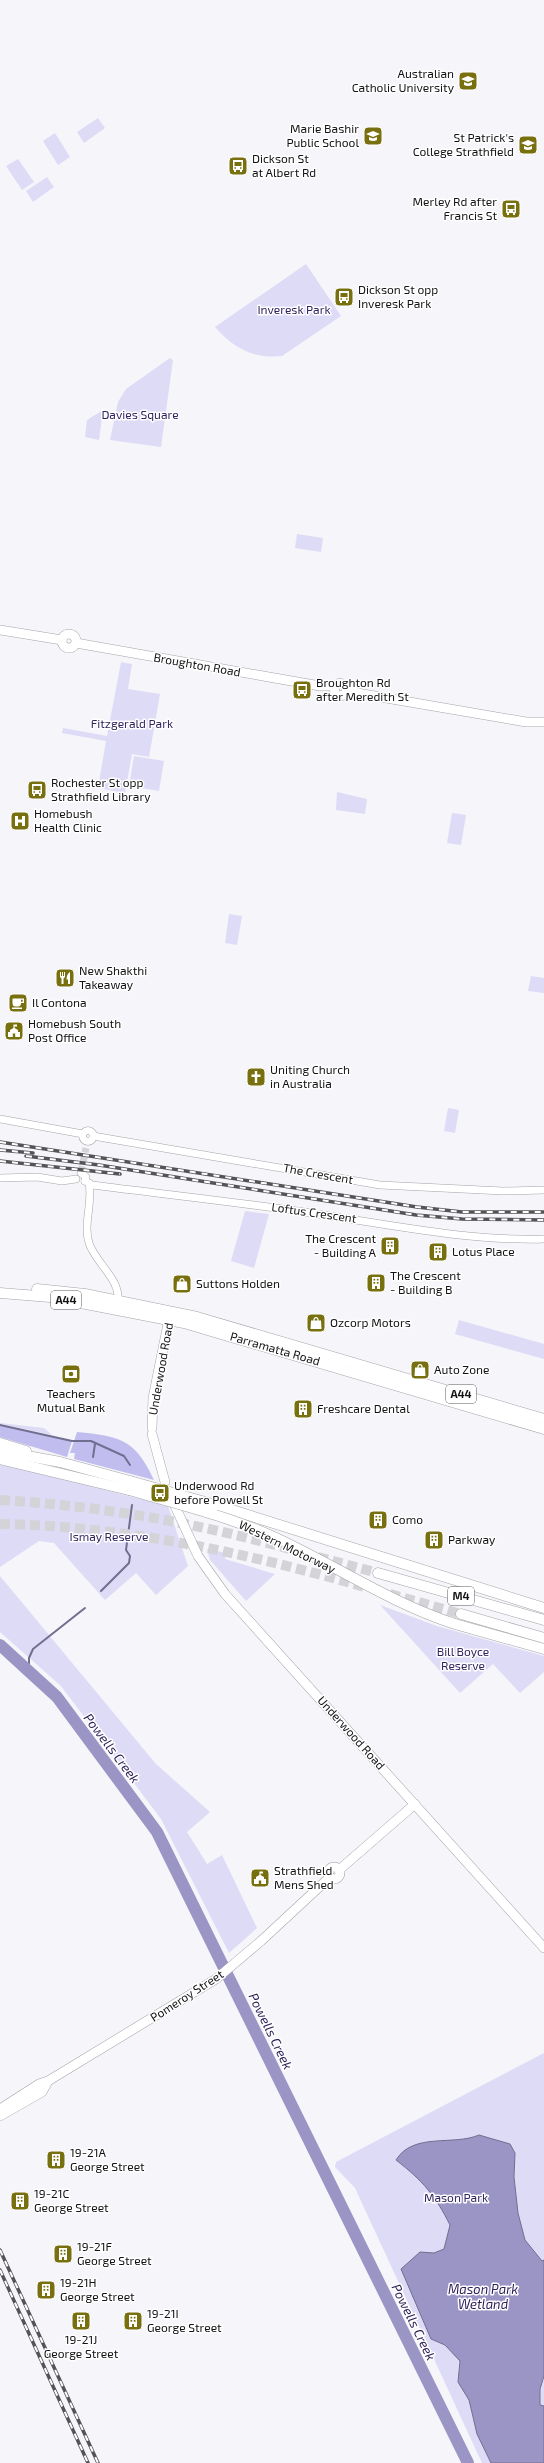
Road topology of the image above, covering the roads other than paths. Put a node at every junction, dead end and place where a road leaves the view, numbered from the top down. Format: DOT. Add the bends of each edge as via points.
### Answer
graph roads {
  1 [pos="0,630"];
  2 [pos="544,722"];
  3 [pos="0,1119"];
  4 [pos="83,1134"];
  5 [pos="93,1136"];
  6 [pos="0,1178"];
  7 [pos="76,1180"];
  8 [pos="87,1182"];
  9 [pos="544,1190"];
  10 [pos="544,1239"];
  11 [pos="0,1286"];
  12 [pos="0,1293"];
  13 [pos="118,1300"];
  14 [pos="170,1315"];
  15 [pos="544,1419"];
  16 [pos="544,1429"];
  17 [pos="0,1443"];
  18 [pos="0,1451"];
  19 [pos="0,1459"];
  20 [pos="60,1462"];
  21 [pos="165,1482"];
  22 [pos="130,1485"];
  23 [pos="175,1506"];
  24 [pos="378,1573"];
  25 [pos="544,1608"];
  26 [pos="461,1614"];
  27 [pos="544,1620"];
  28 [pos="544,1638"];
  29 [pos="544,1649"];
  30 [pos="414,1804"];
  31 [pos="544,1948"];
  32 [pos="48,2081"];
  33 [pos="0,2109"];
  34 [pos="0,2116"];
  1 -- 2 [label="main road, Broughton Road" via="62,640 67,648 73,647 76,643 320,686 334,689 338,696 345,690 526,722"];
  3 -- 4 [label="street"];
  4 -- 5 [label="street, The Crescent" via="89,1131"];
  4 -- 5 [label="street" via="86,1145"];
  5 -- 9 [label="street, The Crescent" via="380,1185 503,1191"];
  6 -- 7 [label="street"];
  7 -- 8 [label="street" via="80,1183"];
  7 -- 8 [label="street" via="77,1175 81,1173"];
  8 -- 10 [label="street, Loftus Crescent" via="474,1236"];
  8 -- 13 [label="street" via="89,1243 119,1294"];
  11 -- 13 [label="highway, Parramatta Road / A44" via="62,1291"];
  12 -- 14 [label="highway, Parramatta Road / A44" via="50,1296"];
  13 -- 14 [label="highway, Parramatta Road / A44"];
  14 -- 15 [label="highway, Parramatta Road / A44" via="235,1327"];
  14 -- 16 [label="highway, Parramatta Road / A44"];
  14 -- 21 [label="main road, Underwood Road" via="154,1398 152,1431"];
  17 -- 20 [label="highway"];
  18 -- 20 [label="highway, Western Motorway"];
  19 -- 22 [label="highway, Western Motorway"];
  20 -- 22 [label="highway, Western Motorway"];
  22 -- 25 [label="highway, Western Motorway, bridge" via="216,1504"];
  22 -- 29 [label="highway, Western Motorway, bridge" via="241,1523 406,1606 455,1624"];
  23 -- 30 [label="main road, Underwood Road" via="198,1556 225,1594"];
  24 -- 27 [label="highway, M4"];
  26 -- 28 [label="highway, M4"];
  30 -- 31 [label="main road, Underwood Road"];
  30 -- 32 [label="main road, Pomeroy Street" via="339,1870 337,1878 330,1877 220,1976"];
  32 -- 33 [label="main road, Pomeroy Street" via="38,2084"];
  32 -- 34 [label="main road, Pomeroy Street" via="42,2092"];
}
